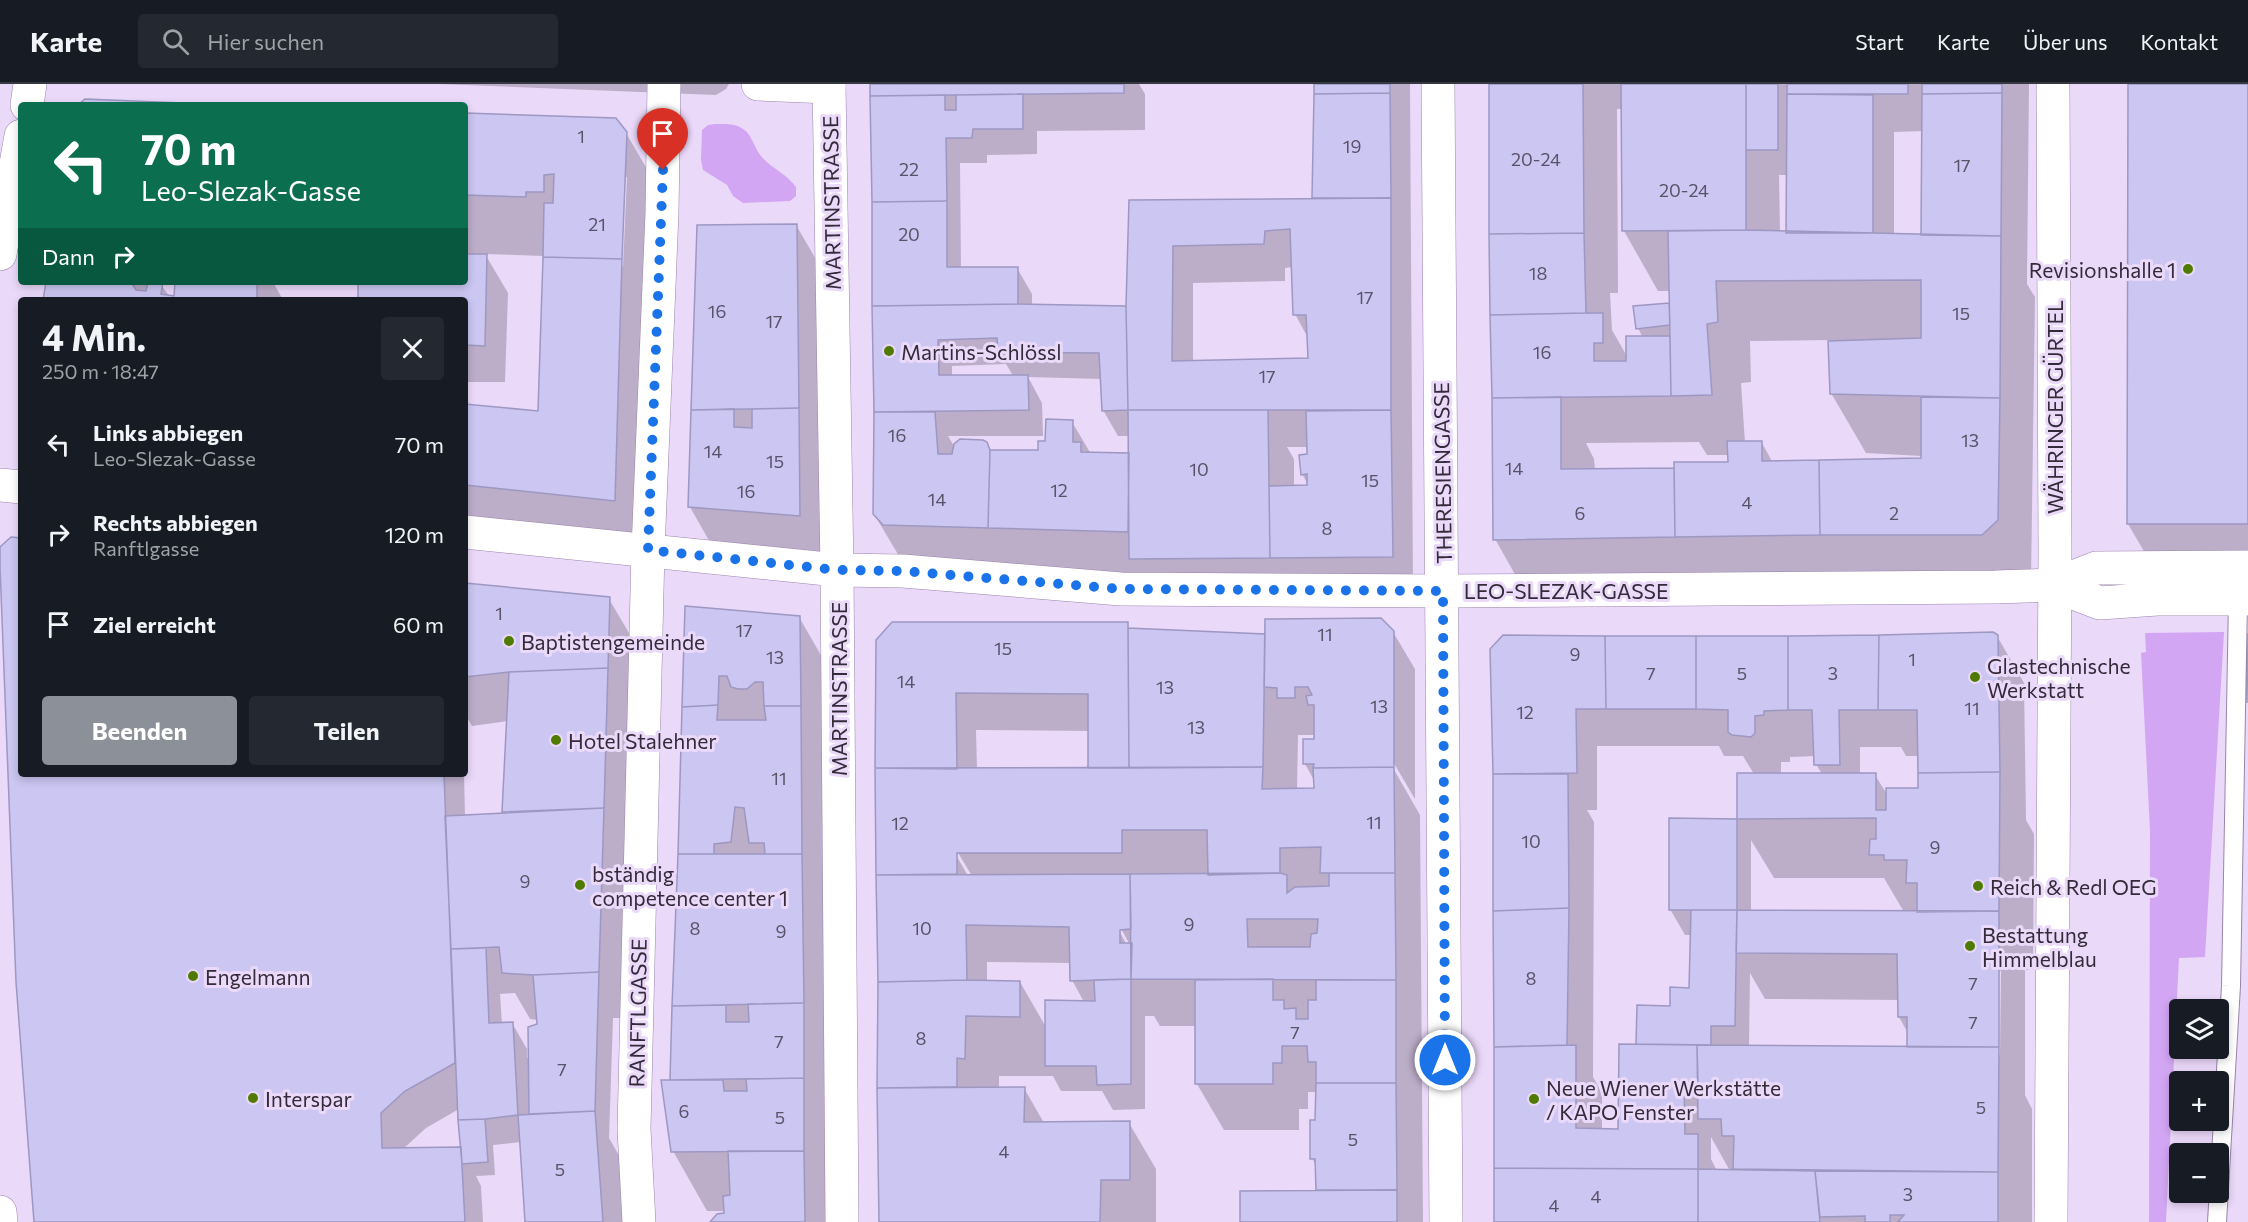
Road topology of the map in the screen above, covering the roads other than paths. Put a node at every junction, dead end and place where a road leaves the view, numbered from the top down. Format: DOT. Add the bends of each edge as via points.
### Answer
graph roads {
  1 [pos="30,84"];
  2 [pos="664,84"];
  3 [pos="758,84"];
  4 [pos="1438,84"];
  5 [pos="2053,84"];
  6 [pos="829,86"];
  7 [pos="27,102"];
  8 [pos="18,153"];
  9 [pos="0,254"];
  10 [pos="0,484"];
  11 [pos="18,487"];
  12 [pos="468,532"];
  13 [pos="648,550"];
  14 [pos="2248,567"];
  15 [pos="837,570"];
  16 [pos="2053,585"];
  17 [pos="1443,591"];
  18 [pos="2243,599"];
  19 [pos="0,1212"];
  20 [pos="1,1222"];
  21 [pos="639,1222"];
  22 [pos="842,1222"];
  23 [pos="1446,1222"];
  24 [pos="2051,1222"];
  25 [pos="2217,1222"];
  1 -- 7 [label="street"];
  2 -- 13 [label="street, RANFTLGASSE"];
  3 -- 6 [label="street"];
  4 -- 17 [label="street, THERESIENGASSE"];
  5 -- 16 [label="street, WÄHRINGER GÜRTEL"];
  6 -- 15 [label="street, MARTINSTRASSE"];
  8 -- 9 [label="street"];
  10 -- 11 [label="street"];
  12 -- 13 [label="street, LEO-SLEZAK-GASSE"];
  13 -- 15 [label="street, LEO-SLEZAK-GASSE"];
  13 -- 21 [label="street, RANFTLGASSE" via="634,1129"];
  14 -- 16 [label="street" via="2097,568"];
  15 -- 17 [label="street, LEO-SLEZAK-GASSE" via="903,571 1121,589"];
  15 -- 22 [label="street, MARTINSTRASSE"];
  16 -- 17 [label="street, LEO-SLEZAK-GASSE"];
  16 -- 18 [label="street" via="2100,603"];
  16 -- 24 [label="street, WÄHRINGER GÜRTEL"];
  17 -- 23 [label="street, THERESIENGASSE"];
  18 -- 25 [label="lane" via="2231,986"];
  19 -- 20 [label="street"];
}
